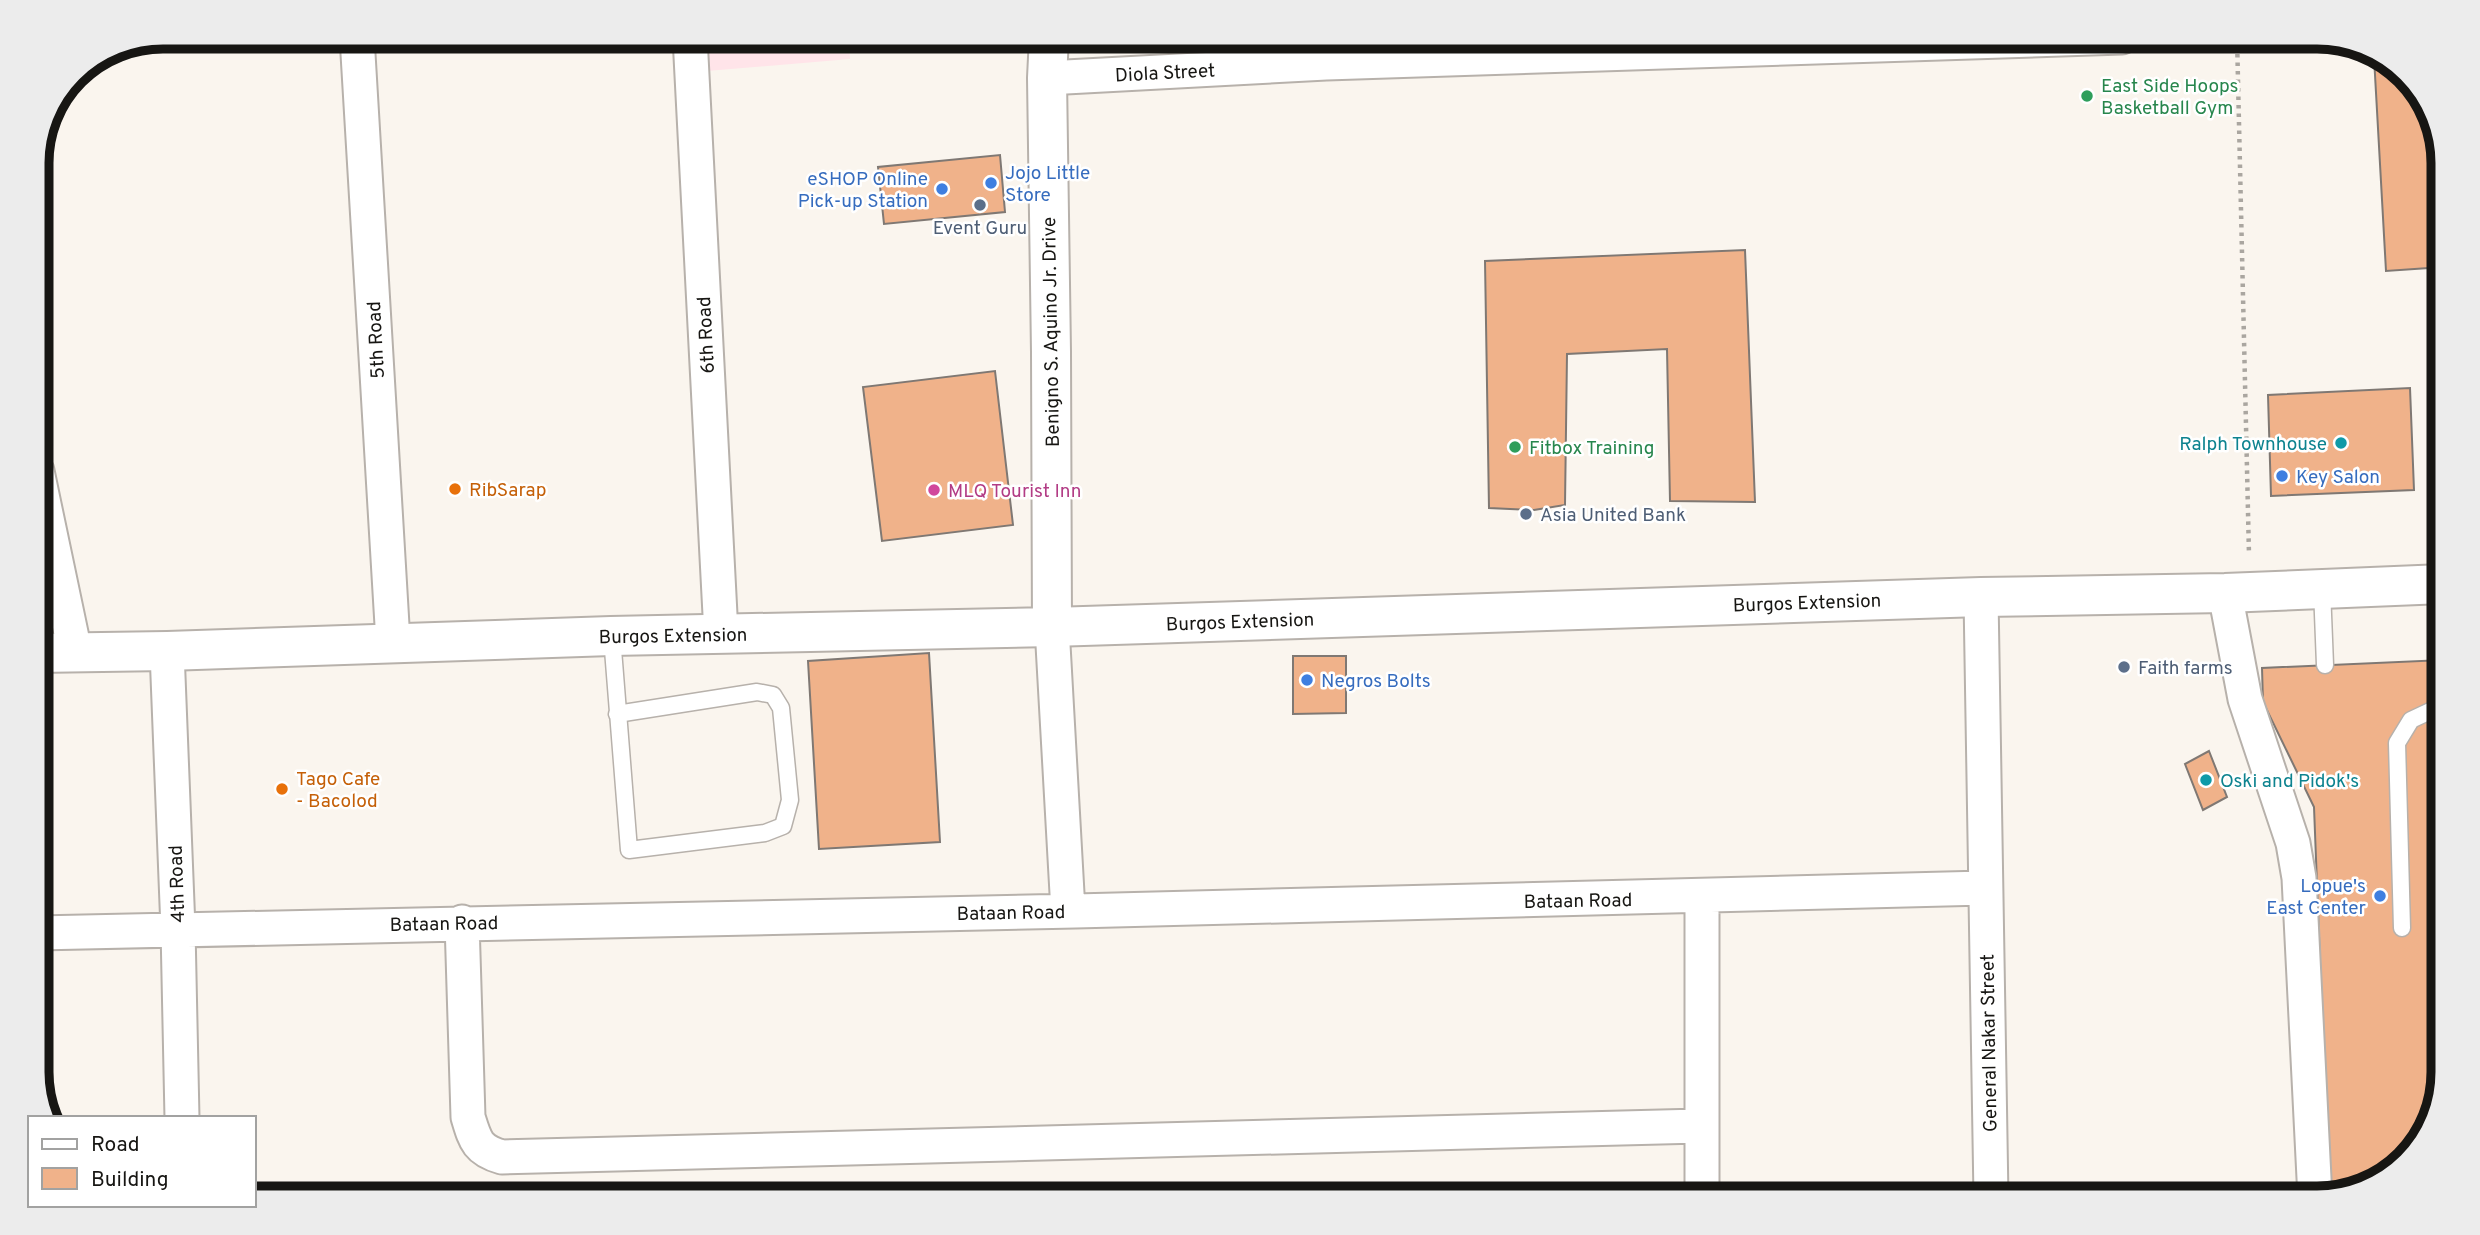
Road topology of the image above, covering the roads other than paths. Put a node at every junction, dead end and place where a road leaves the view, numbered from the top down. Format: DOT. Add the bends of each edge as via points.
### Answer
graph roads {
  1 [pos="359,49"];
  2 [pos="691,49"];
  3 [pos="1048,49"];
  4 [pos="1389,49"];
  5 [pos="1328,50"];
  6 [pos="1047,78"];
  7 [pos="49,528"];
  8 [pos="2431,584"];
  9 [pos="2322,589"];
  10 [pos="2237,592"];
  11 [pos="1981,597"];
  12 [pos="1052,627"];
  13 [pos="721,634"];
  14 [pos="611,636"];
  15 [pos="393,642"];
  16 [pos="167,651"];
  17 [pos="75,652"];
  18 [pos="49,653"];
  19 [pos="2325,665"];
  20 [pos="2431,711"];
  21 [pos="617,714"];
  22 [pos="1985,888"];
  23 [pos="1702,897"];
  24 [pos="1068,911"];
  25 [pos="462,922"];
  26 [pos="2402,928"];
  27 [pos="178,929"];
  28 [pos="49,933"];
  29 [pos="182,1116"];
  30 [pos="1700,1126"];
  31 [pos="1702,1186"];
  32 [pos="1991,1186"];
  33 [pos="2314,1186"];
  1 -- 15 [label="street, 5th Road"];
  2 -- 13 [label="street, 6th Road"];
  3 -- 6 [label="main road, Benigno S. Aquino Jr. Drive"];
  4 -- 5 [label="street, Diola Street"];
  5 -- 6 [label="street, Diola Street"];
  6 -- 12 [label="main road, Benigno S. Aquino Jr. Drive"];
  7 -- 17 [label="street"];
  8 -- 9 [label="main road, Burgos Extension"];
  9 -- 10 [label="main road, Burgos Extension"];
  9 -- 19 [label="lane"];
  10 -- 11 [label="main road, Burgos Extension"];
  10 -- 33 [label="street" via="2245,699 2293,843 2299,878"];
  11 -- 12 [label="main road, Burgos Extension"];
  11 -- 22 [label="street, General Nakar Street"];
  12 -- 13 [label="main road, Burgos Extension"];
  12 -- 24 [label="street"];
  13 -- 14 [label="main road, Burgos Extension"];
  14 -- 15 [label="main road, Burgos Extension"];
  14 -- 21 [label="lane"];
  15 -- 16 [label="main road, Burgos Extension"];
  16 -- 17 [label="main road, Burgos Extension"];
  16 -- 27 [label="street, 4th Road"];
  17 -- 18 [label="main road, Burgos Extension"];
  20 -- 26 [label="lane" via="2411,720 2397,743"];
  21 -- 21 [label="lane" via="757,692 773,695 781,708 790,800 783,826 765,833 629,850"];
  22 -- 23 [label="street, Bataan Road"];
  22 -- 32 [label="street, General Nakar Street"];
  23 -- 24 [label="street, Bataan Road"];
  23 -- 30 [label="street"];
  24 -- 25 [label="street, Bataan Road"];
  25 -- 27 [label="street, Bataan Road"];
  25 -- 30 [label="street" via="468,1117 480,1146 502,1157"];
  27 -- 28 [label="street, Bataan Road"];
  27 -- 29 [label="street, 4th Road"];
  30 -- 31 [label="street"];
}
